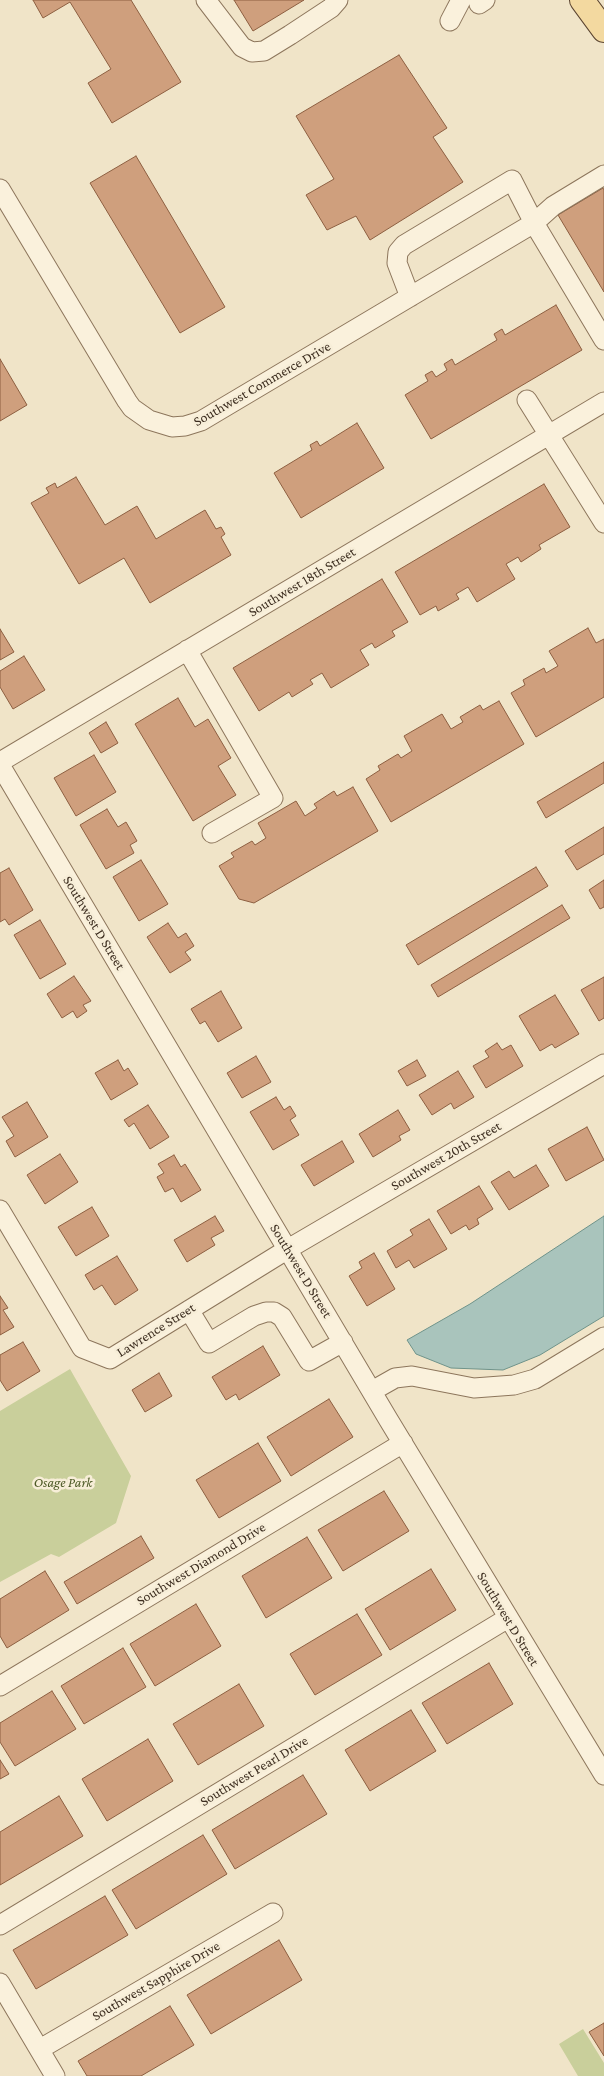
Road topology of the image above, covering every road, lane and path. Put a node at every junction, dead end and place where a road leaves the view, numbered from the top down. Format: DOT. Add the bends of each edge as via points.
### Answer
graph roads {
  1 [pos="206,0"];
  2 [pos="338,0"];
  3 [pos="582,0"];
  4 [pos="475,1"];
  5 [pos="450,21"];
  6 [pos="603,25"];
  7 [pos="604,175"];
  8 [pos="0,189"];
  9 [pos="534,223"];
  10 [pos="410,297"];
  11 [pos="604,340"];
  12 [pos="527,400"];
  13 [pos="604,402"];
  14 [pos="550,435"];
  15 [pos="604,524"];
  16 [pos="187,650"];
  17 [pos="0,763"];
  18 [pos="212,833"];
  19 [pos="604,1064"];
  20 [pos="0,1210"];
  21 [pos="288,1249"];
  22 [pos="189,1310"];
  23 [pos="604,1337"];
  24 [pos="343,1342"];
  25 [pos="372,1391"];
  26 [pos="402,1443"];
  27 [pos="508,1618"];
  28 [pos="0,1686"];
  29 [pos="604,1776"];
  30 [pos="273,1912"];
  31 [pos="0,1925"];
  32 [pos="0,1983"];
  33 [pos="40,2049"];
  34 [pos="55,2076"];
  1 -- 2 [label="street" via="242,47 252,52 264,51 331,8"];
  3 -- 6 [label="main road"];
  4 -- 5 [label="street" via="457,5"];
  7 -- 9 [label="street, Southwest Commerce Drive" via="553,206"];
  8 -- 10 [label="street, Southwest Commerce Drive" via="126,401 149,420 172,427 201,421"];
  9 -- 10 [label="street, Southwest Commerce Drive"];
  9 -- 10 [label="street" via="512,180 398,252 397,264"];
  9 -- 11 [label="street"];
  12 -- 14 [label="street"];
  13 -- 14 [label="street, Southwest 18th Street"];
  14 -- 15 [label="street"];
  14 -- 16 [label="street, Southwest 18th Street"];
  16 -- 17 [label="street, Southwest 18th Street"];
  16 -- 18 [label="street" via="273,798"];
  17 -- 21 [label="street, Southwest D Street"];
  19 -- 21 [label="street, Southwest 20th Street"];
  20 -- 22 [label="street, Lawrence Street" via="82,1348 110,1359"];
  21 -- 22 [label="street, Lawrence Street"];
  21 -- 24 [label="street, Southwest D Street"];
  22 -- 24 [label="street" via="209,1343 266,1312 282,1317 309,1362"];
  23 -- 25 [label="street" via="535,1379 514,1385 474,1388 412,1376 395,1378"];
  24 -- 25 [label="street, Southwest D Street"];
  25 -- 26 [label="street, Southwest D Street"];
  26 -- 27 [label="street, Southwest D Street"];
  26 -- 28 [label="street, Southwest Diamond Drive"];
  27 -- 29 [label="street, Southwest D Street"];
  27 -- 31 [label="street, Southwest Pearl Drive"];
  30 -- 33 [label="street, Southwest Sapphire Drive"];
  32 -- 33 [label="street"];
  33 -- 34 [label="street"];
}
